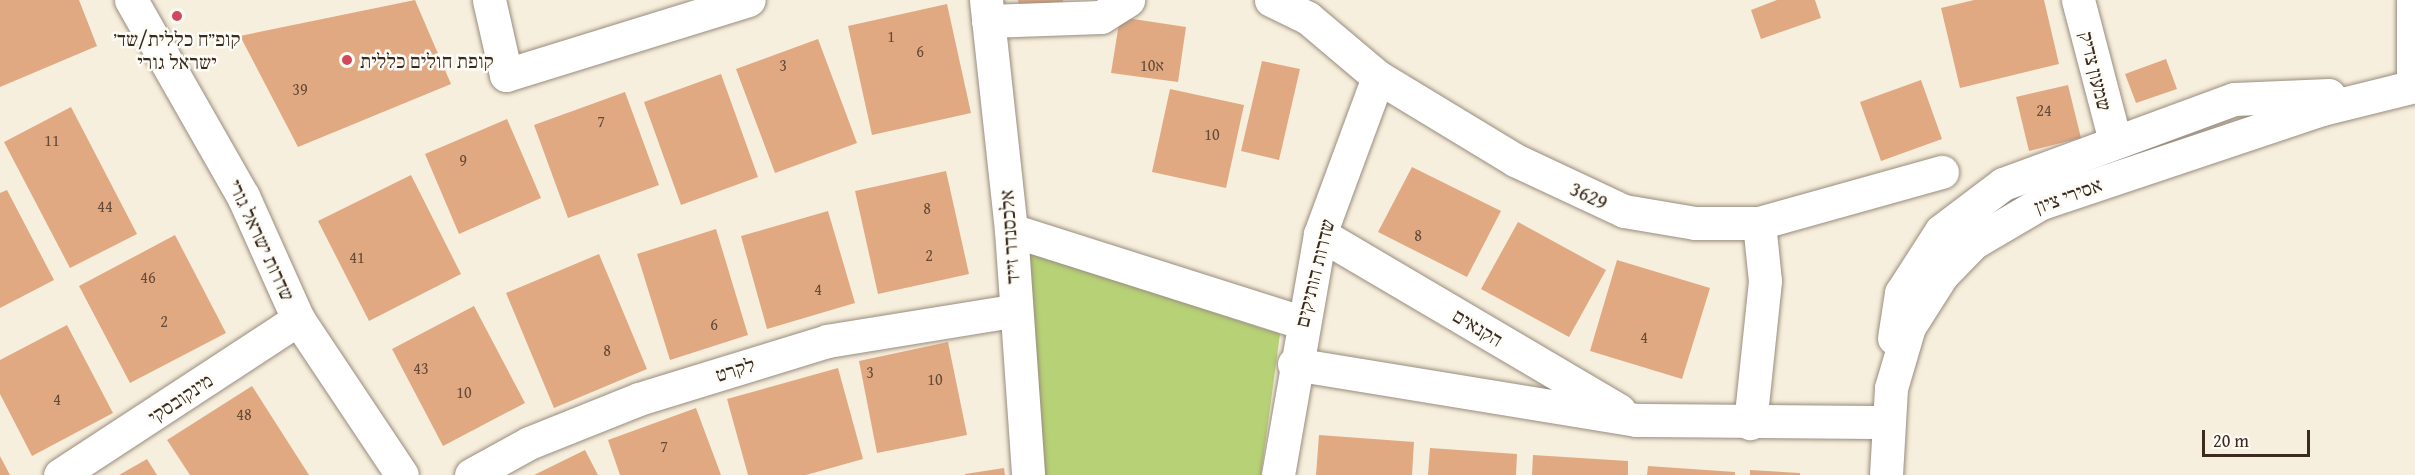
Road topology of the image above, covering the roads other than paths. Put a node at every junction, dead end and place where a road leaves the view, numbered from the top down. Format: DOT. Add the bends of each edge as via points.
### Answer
graph roads {
  1 [pos="131,0"];
  2 [pos="489,0"];
  3 [pos="749,0"];
  4 [pos="1128,0"];
  5 [pos="1271,0"];
  6 [pos="2078,0"];
  7 [pos="2413,0"];
  8 [pos="987,10"];
  9 [pos="1378,78"];
  10 [pos="2404,88"];
  11 [pos="2115,141"];
  12 [pos="1942,172"];
  13 [pos="1759,223"];
  14 [pos="1011,230"];
  15 [pos="1320,234"];
  16 [pos="1013,311"];
  17 [pos="298,319"];
  18 [pos="1301,322"];
  19 [pos="1898,359"];
  20 [pos="1294,364"];
  21 [pos="1636,420"];
  22 [pos="1886,422"];
  23 [pos="1750,423"];
  24 [pos="60,475"];
  25 [pos="402,475"];
  26 [pos="471,475"];
  27 [pos="1028,475"];
  28 [pos="1278,475"];
  29 [pos="1886,475"];
  1 -- 17 [label="street, שדרות ישראל גורי" via="243,196"];
  2 -- 3 [label="street" via="506,75"];
  4 -- 8 [label="street" via="1101,17"];
  5 -- 9 [label="street, 3629" via="1308,18"];
  6 -- 11 [label="street, שמעון צדיק"];
  7 -- 10 [label="street"];
  8 -- 14 [label="street, אלכסנדר זייד"];
  9 -- 13 [label="street, 3629" via="1515,160 1624,210 1695,223"];
  9 -- 15 [label="street, שדרות הותיקים"];
  10 -- 11 [label="street" via="2234,99"];
  10 -- 19 [label="street, אסירי ציון" via="2322,109 2012,216 1972,243 1942,275 1910,327"];
  11 -- 19 [label="street" via="2003,184 1941,231 1901,293 1893,331"];
  12 -- 13 [label="street, 3629"];
  13 -- 23 [label="street" via="1765,281"];
  14 -- 16 [label="street, אלכסנדר זייד"];
  14 -- 18 [label="street"];
  15 -- 18 [label="street, שדרות הותיקים"];
  15 -- 21 [label="street, הקנאים"];
  16 -- 26 [label="street, לקרט" via="827,341 639,399 529,443"];
  16 -- 27 [label="street, אלכסנדר זייד"];
  17 -- 24 [label="street, מינקובסקי"];
  17 -- 25 [label="street, שדרות ישראל גורי"];
  18 -- 20 [label="street, שדרות הותיקים"];
  19 -- 22 [label="street, אסירי ציון"];
  20 -- 21 [label="street, הקנאים"];
  20 -- 28 [label="street, שדרות הותיקים"];
  21 -- 23 [label="street, הקנאים"];
  22 -- 23 [label="street, הקנאים"];
  22 -- 29 [label="street, אסירי ציון"];
}
